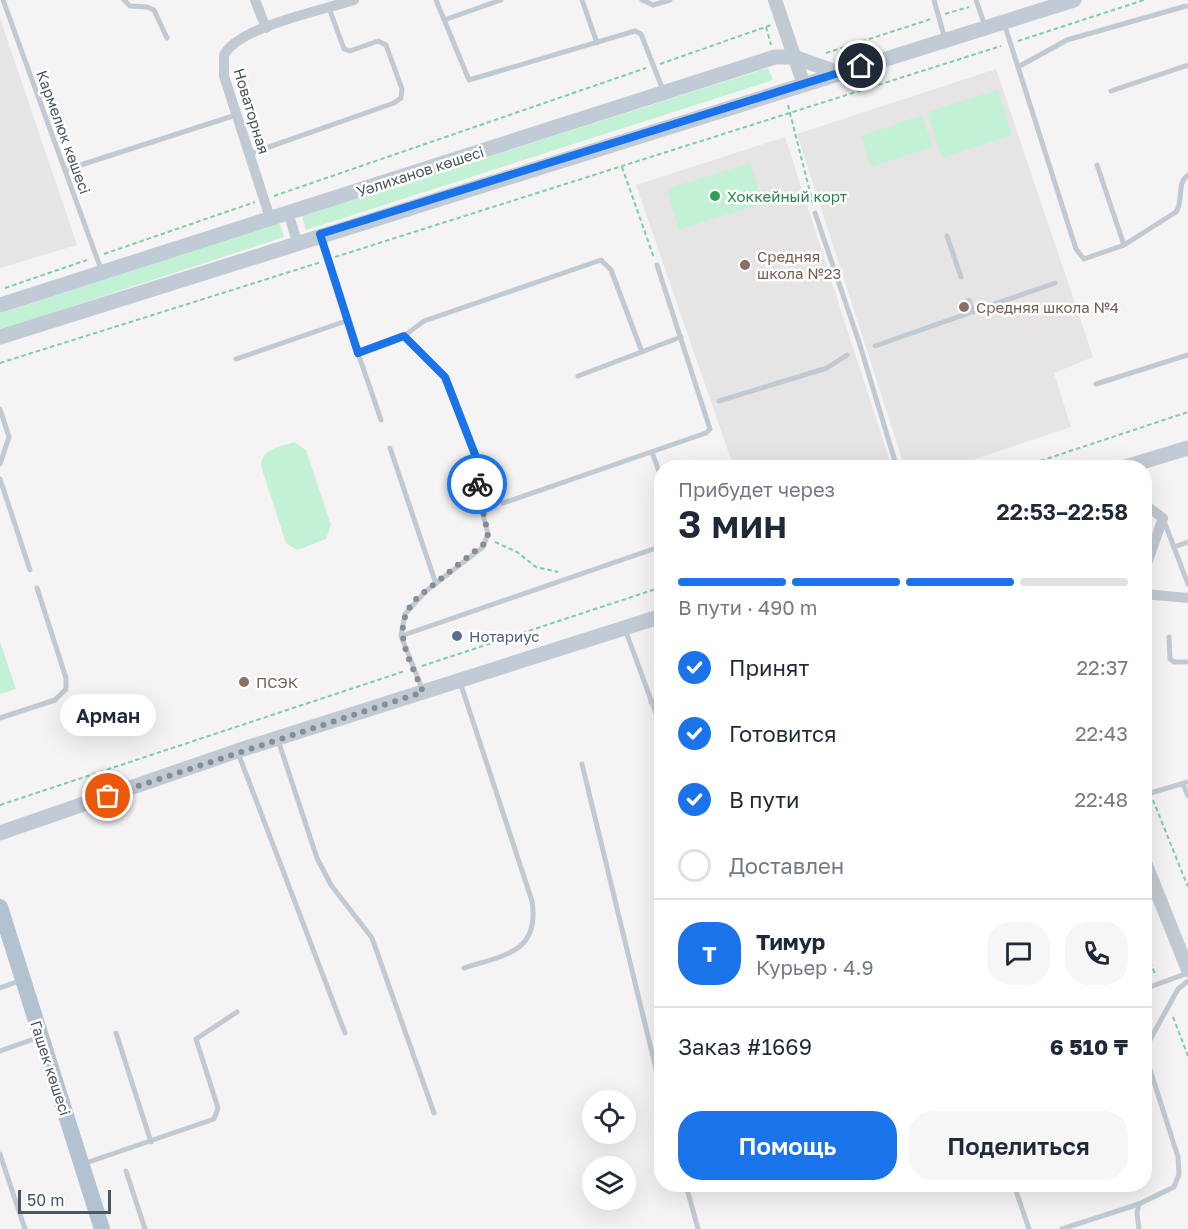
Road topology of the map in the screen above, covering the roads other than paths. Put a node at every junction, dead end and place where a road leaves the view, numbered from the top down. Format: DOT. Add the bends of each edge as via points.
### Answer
graph roads {
  1 [pos="3,0"];
  2 [pos="124,0"];
  3 [pos="255,0"];
  4 [pos="354,0"];
  5 [pos="436,0"];
  6 [pos="501,0"];
  7 [pos="582,0"];
  8 [pos="642,0"];
  9 [pos="670,0"];
  10 [pos="775,0"];
  11 [pos="934,0"];
  12 [pos="1074,0"];
  13 [pos="976,2"];
  14 [pos="1186,5"];
  15 [pos="329,8"];
  16 [pos="444,20"];
  17 [pos="1004,22"];
  18 [pos="266,28"];
  19 [pos="985,28"];
  20 [pos="167,38"];
  21 [pos="946,40"];
  22 [pos="597,43"];
  23 [pos="799,59"];
  24 [pos="1188,65"];
  25 [pos="1018,67"];
  26 [pos="839,73"];
  27 [pos="804,85"];
  28 [pos="1111,91"];
  29 [pos="664,93"];
  30 [pos="236,115"];
  31 [pos="249,154"];
  32 [pos="1097,165"];
  33 [pos="65,170"];
  34 [pos="1188,175"];
  35 [pos="288,212"];
  36 [pos="815,213"];
  37 [pos="270,218"];
  38 [pos="320,234"];
  39 [pos="947,236"];
  40 [pos="297,242"];
  41 [pos="1124,245"];
  42 [pos="657,265"];
  43 [pos="102,273"];
  44 [pos="961,277"];
  45 [pos="1055,283"];
  46 [pos="969,300"];
  47 [pos="0,305"];
  48 [pos="973,312"];
  49 [pos="346,321"];
  50 [pos="404,336"];
  51 [pos="0,337"];
  52 [pos="681,337"];
  53 [pos="875,346"];
  54 [pos="642,352"];
  55 [pos="358,353"];
  56 [pos="847,355"];
  57 [pos="1188,355"];
  58 [pos="237,359"];
  59 [pos="578,376"];
  60 [pos="1096,384"];
  61 [pos="719,401"];
  62 [pos="0,409"];
  63 [pos="381,420"];
  64 [pos="1188,437"];
  65 [pos="390,448"];
  66 [pos="1188,448"];
  67 [pos="652,452"];
  68 [pos="1164,456"];
  69 [pos="655,460"];
  70 [pos="895,460"];
  71 [pos="1150,460"];
  72 [pos="0,464"];
  73 [pos="0,479"];
  74 [pos="503,503"];
  75 [pos="1152,510"];
  76 [pos="1163,518"];
  77 [pos="1188,542"];
  78 [pos="1174,547"];
  79 [pos="654,549"];
  80 [pos="1152,549"];
  81 [pos="30,570"];
  82 [pos="436,584"];
  83 [pos="1188,584"];
  84 [pos="37,588"];
  85 [pos="1152,595"];
  86 [pos="1188,598"];
  87 [pos="654,619"];
  88 [pos="624,628"];
  89 [pos="401,636"];
  90 [pos="1169,637"];
  91 [pos="1188,662"];
  92 [pos="459,681"];
  93 [pos="423,692"];
  94 [pos="654,701"];
  95 [pos="651,702"];
  96 [pos="654,710"];
  97 [pos="0,718"];
  98 [pos="278,738"];
  99 [pos="237,751"];
  100 [pos="582,764"];
  101 [pos="1186,783"];
  102 [pos="1152,793"];
  103 [pos="1188,796"];
  104 [pos="0,832"];
  105 [pos="1152,880"];
  106 [pos="0,908"];
  107 [pos="464,968"];
  108 [pos="1188,971"];
  109 [pos="24,980"];
  110 [pos="1188,981"];
  111 [pos="1152,986"];
  112 [pos="0,987"];
  113 [pos="237,1012"];
  114 [pos="116,1033"];
  115 [pos="345,1033"];
  116 [pos="1152,1036"];
  117 [pos="41,1037"];
  118 [pos="0,1051"];
  119 [pos="654,1061"];
  120 [pos="1152,1075"];
  121 [pos="434,1113"];
  122 [pos="151,1142"];
  123 [pos="0,1154"];
  124 [pos="82,1165"];
  125 [pos="126,1171"];
  126 [pos="688,1192"];
  127 [pos="1016,1192"];
  128 [pos="1139,1204"];
  129 [pos="25,1229"];
  130 [pos="102,1229"];
  131 [pos="145,1229"];
  132 [pos="698,1229"];
  133 [pos="1029,1229"];
  134 [pos="1062,1229"];
  135 [pos="1139,1229"];
  1 -- 33 [label="lane, Кармелюк көшесі"];
  2 -- 20 [label="lane" via="130,6 154,10"];
  3 -- 18 [label="street"];
  4 -- 15 [label="street, Новаторная"];
  5 -- 16 [label="lane"];
  6 -- 16 [label="lane"];
  7 -- 22 [label="lane"];
  8 -- 9 [label="lane" via="653,4"];
  10 -- 23 [label="street"];
  11 -- 21 [label="lane"];
  12 -- 17 [label="main road, Уәлиханов көшесі"];
  13 -- 19 [label="lane"];
  14 -- 25 [label="lane" via="1067,40"];
  15 -- 18 [label="street, Новаторная"];
  15 -- 31 [label="lane" via="344,49 350,51 378,41 386,45 402,89 401,98"];
  16 -- 22 [label="lane" via="465,76 471,81"];
  17 -- 19 [label="main road, Уәлиханов көшесі"];
  17 -- 25 [label="lane"];
  18 -- 30 [label="street, Новаторная" via="238,40 224,55 222,69"];
  19 -- 21 [label="main road, Уәлиханов көшесі"];
  21 -- 26 [label="main road, Уәлиханов көшесі"];
  22 -- 29 [label="lane" via="638,32"];
  23 -- 26 [label="main road, Уәлиханов көшесі"];
  23 -- 27 [label="street"];
  23 -- 29 [label="main road, Уәлиханов көшесі" via="775,57"];
  24 -- 28 [label="lane"];
  25 -- 41 [label="lane" via="1079,256 1090,258"];
  26 -- 27 [label="main road, Уәлиханов көшесі"];
  27 -- 38 [label="main road, Уәлиханов көшесі"];
  29 -- 35 [label="main road, Уәлиханов көшесі"];
  30 -- 31 [label="street, Новаторная"];
  30 -- 33 [label="lane"];
  31 -- 37 [label="street, Новаторная"];
  32 -- 41 [label="lane"];
  33 -- 43 [label="lane, Кармелюк көшесі"];
  34 -- 41 [label="lane" via="1176,212"];
  35 -- 37 [label="main road, Уәлиханов көшесі"];
  35 -- 40 [label="street"];
  36 -- 70 [label="lane"];
  37 -- 43 [label="main road, Уәлиханов көшесі"];
  38 -- 40 [label="main road, Уәлиханов көшесі"];
  38 -- 49 [label="lane"];
  39 -- 44 [label="lane"];
  40 -- 51 [label="main road, Уәлиханов көшесі"];
  42 -- 52 [label="lane"];
  43 -- 47 [label="main road, Уәлиханов көшесі"];
  45 -- 48 [label="lane"];
  46 -- 48 [label="lane"];
  48 -- 53 [label="lane"];
  49 -- 55 [label="lane"];
  49 -- 58 [label="lane"];
  50 -- 54 [label="lane" via="424,321 601,260 611,270"];
  50 -- 55 [label="lane"];
  50 -- 82 [label="lane" via="445,377 476,457 477,491 486,539 483,547"];
  52 -- 54 [label="lane"];
  52 -- 67 [label="lane" via="710,429"];
  54 -- 59 [label="lane"];
  55 -- 63 [label="lane"];
  56 -- 61 [label="lane" via="827,368"];
  57 -- 60 [label="lane"];
  62 -- 72 [label="lane" via="9,437"];
  64 -- 68 [label="main road"];
  65 -- 82 [label="lane"];
  66 -- 68 [label="main road"];
  67 -- 69 [label="lane"];
  67 -- 74 [label="lane"];
  68 -- 71 [label="main road"];
  73 -- 81 [label="lane"];
  75 -- 76 [label="street"];
  76 -- 78 [label="lane"];
  76 -- 80 [label="street"];
  77 -- 78 [label="lane"];
  78 -- 83 [label="lane"];
  79 -- 89 [label="lane"];
  82 -- 89 [label="lane" via="410,606"];
  84 -- 97 [label="lane" via="66,678 66,689 55,700"];
  85 -- 86 [label="street"];
  87 -- 88 [label="main road"];
  88 -- 92 [label="main road"];
  88 -- 95 [label="lane"];
  89 -- 93 [label="lane"];
  90 -- 91 [label="lane" via="1172,662"];
  92 -- 93 [label="main road"];
  92 -- 107 [label="lane" via="532,901 533,919 529,938 515,951"];
  93 -- 98 [label="main road"];
  94 -- 95 [label="lane"];
  95 -- 96 [label="lane"];
  98 -- 99 [label="main road"];
  98 -- 121 [label="lane" via="317,858 331,885 372,939"];
  99 -- 104 [label="main road"];
  99 -- 115 [label="lane"];
  100 -- 119 [label="lane"];
  101 -- 102 [label="lane"];
  101 -- 103 [label="lane"];
  105 -- 108 [label="street"];
  106 -- 109 [label="main road, Гашек көшесі"];
  108 -- 111 [label="lane"];
  109 -- 112 [label="lane"];
  109 -- 117 [label="main road, Гашек көшесі"];
  110 -- 116 [label="lane" via="1178,989"];
  113 -- 122 [label="lane" via="196,1041 218,1108 217,1116 211,1122"];
  114 -- 122 [label="lane"];
  117 -- 118 [label="lane"];
  117 -- 124 [label="main road, Гашек көшесі"];
  120 -- 128 [label="lane" via="1178,1157 1179,1174 1174,1187"];
  122 -- 124 [label="lane"];
  123 -- 129 [label="lane"];
  124 -- 130 [label="main road, Гашек көшесі"];
  125 -- 131 [label="lane"];
  126 -- 132 [label="lane"];
  127 -- 133 [label="lane"];
  128 -- 134 [label="lane"];
  128 -- 135 [label="lane"];
}
